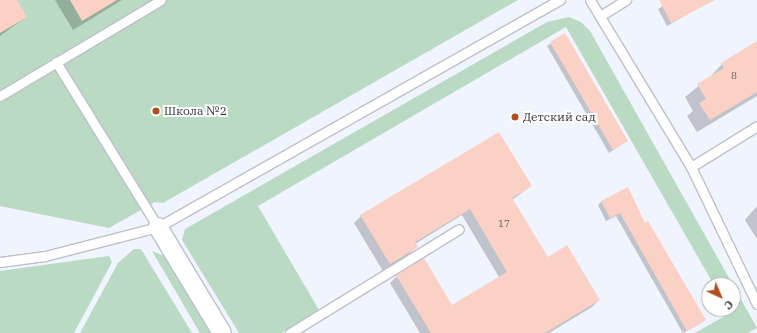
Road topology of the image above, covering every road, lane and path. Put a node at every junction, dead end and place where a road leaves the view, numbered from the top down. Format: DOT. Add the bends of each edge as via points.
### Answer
graph roads {
  1 [pos="161,0"];
  2 [pos="560,0"];
  3 [pos="590,0"];
  4 [pos="626,0"];
  5 [pos="600,16"];
  6 [pos="56,62"];
  7 [pos="0,96"];
  8 [pos="757,126"];
  9 [pos="691,168"];
  10 [pos="158,227"];
  11 [pos="460,229"];
  12 [pos="0,262"];
  13 [pos="757,304"];
  14 [pos="222,333"];
  15 [pos="290,333"];
  1 -- 6 [label="lane"];
  2 -- 10 [label="lane"];
  3 -- 5 [label="lane"];
  4 -- 5 [label="lane"];
  5 -- 9 [label="lane"];
  6 -- 7 [label="lane"];
  6 -- 10 [label="lane"];
  8 -- 9 [label="lane"];
  9 -- 13 [label="lane"];
  10 -- 12 [label="lane" via="45,256"];
  10 -- 14 [label="street"];
  11 -- 15 [label="lane"];
}
